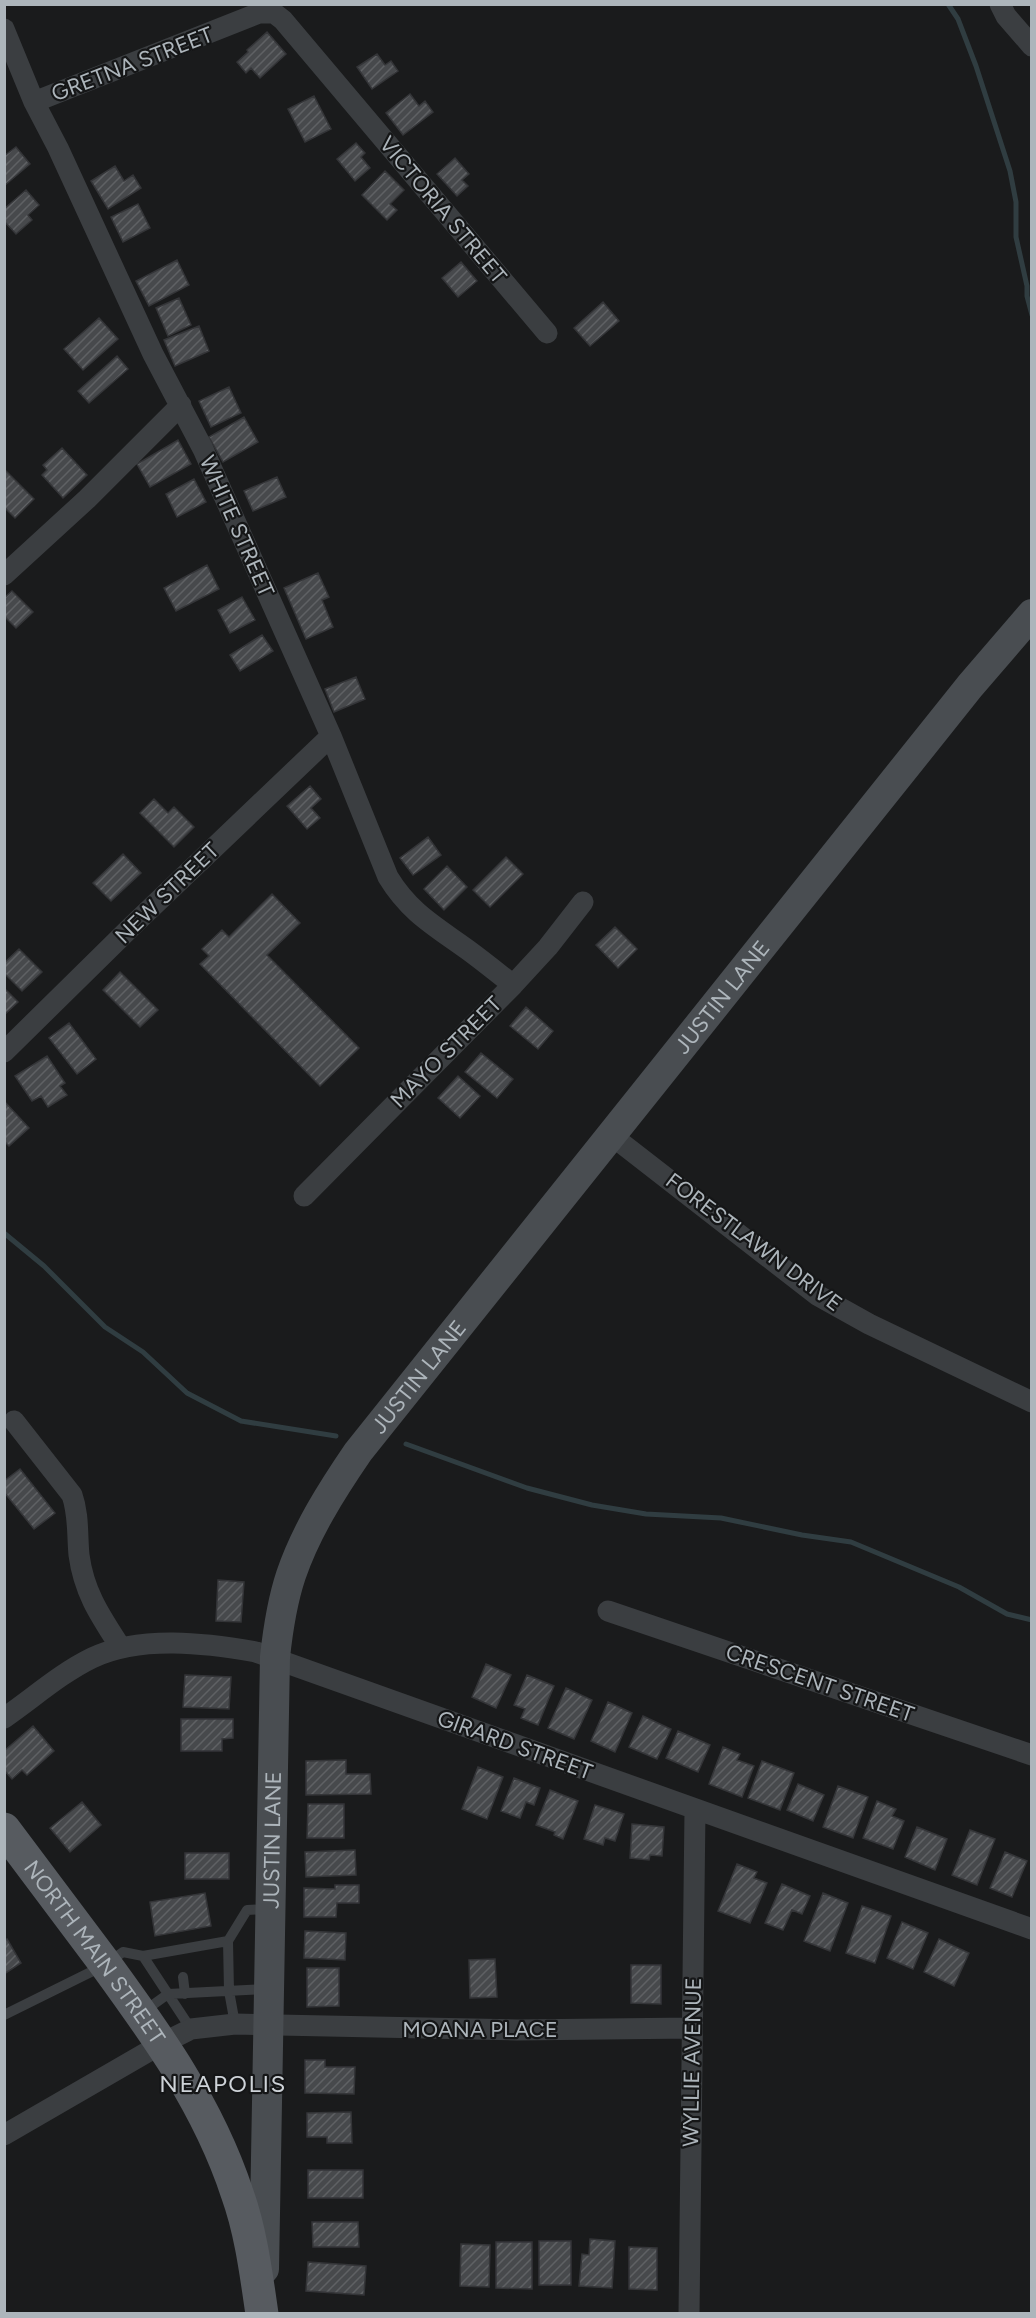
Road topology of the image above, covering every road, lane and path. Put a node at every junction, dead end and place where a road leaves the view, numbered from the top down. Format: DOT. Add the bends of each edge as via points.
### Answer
graph roads {
  1 [pos="1000,4"];
  2 [pos="4,29"];
  3 [pos="1030,42"];
  4 [pos="340,86"];
  5 [pos="34,102"];
  6 [pos="547,333"];
  7 [pos="181,405"];
  8 [pos="4,575"];
  9 [pos="1032,614"];
  10 [pos="331,736"];
  11 [pos="583,902"];
  12 [pos="513,985"];
  13 [pos="4,1052"];
  14 [pos="611,1135"];
  15 [pos="304,1196"];
  16 [pos="1032,1402"];
  17 [pos="14,1421"];
  18 [pos="608,1611"];
  19 [pos="121,1648"];
  20 [pos="275,1657"];
  21 [pos="4,1719"];
  22 [pos="1032,1755"];
  23 [pos="695,1810"];
  24 [pos="4,1829"];
  25 [pos="271,1909"];
  26 [pos="1032,1929"];
  27 [pos="228,1941"];
  28 [pos="143,1956"];
  29 [pos="105,1965"];
  30 [pos="183,1977"];
  31 [pos="269,1989"];
  32 [pos="229,1991"];
  33 [pos="185,1994"];
  34 [pos="155,2004"];
  35 [pos="4,2015"];
  36 [pos="235,2024"];
  37 [pos="268,2024"];
  38 [pos="692,2028"];
  39 [pos="177,2036"];
  40 [pos="4,2135"];
  41 [pos="262,2313"];
  42 [pos="689,2313"];
  1 -- 3 [label="street"];
  2 -- 5 [label="street, WHITE STREET"];
  4 -- 5 [label="street, GRETNA STREET" via="283,20 274,13 259,13"];
  4 -- 6 [label="street, VICTORIA STREET"];
  5 -- 7 [label="street, WHITE STREET"];
  7 -- 8 [label="street"];
  7 -- 10 [label="street, WHITE STREET"];
  9 -- 14 [label="main road, JUSTIN LANE"];
  10 -- 12 [label="street, WHITE STREET" via="388,877 400,896 415,912"];
  10 -- 13 [label="street, NEW STREET"];
  11 -- 12 [label="street, MAYO STREET"];
  12 -- 15 [label="street, MAYO STREET"];
  14 -- 16 [label="street, FORESTLAWN DRIVE" via="817,1295"];
  14 -- 20 [label="main road, JUSTIN LANE" via="335,1486 291,1575"];
  17 -- 19 [label="street" via="72,1495 84,1581 93,1605"];
  18 -- 22 [label="street, CRESCENT STREET"];
  19 -- 20 [label="street, GIRARD STREET" via="198,1643"];
  19 -- 21 [label="street, GIRARD STREET" via="78,1665"];
  20 -- 23 [label="street, GIRARD STREET"];
  20 -- 25 [label="main road, JUSTIN LANE"];
  23 -- 26 [label="street, GIRARD STREET"];
  23 -- 38 [label="street, WYLLIE AVENUE"];
  24 -- 29 [label="main road, NORTH MAIN STREET"];
  25 -- 27 [label="lane" via="247,1910"];
  25 -- 31 [label="main road, JUSTIN LANE"];
  27 -- 28 [label="lane" via="178,1954"];
  27 -- 32 [label="lane"];
  28 -- 29 [label="lane" via="123,1952"];
  28 -- 34 [label="lane"];
  29 -- 34 [label="main road, NORTH MAIN STREET"];
  29 -- 35 [label="lane"];
  30 -- 33 [label="lane"];
  31 -- 32 [label="lane"];
  31 -- 37 [label="main road, JUSTIN LANE"];
  32 -- 33 [label="lane"];
  32 -- 36 [label="lane"];
  33 -- 34 [label="lane"];
  34 -- 39 [label="main road, NORTH MAIN STREET"];
  36 -- 37 [label="street, MOANA PLACE"];
  36 -- 39 [label="street, MOANA PLACE"];
  37 -- 38 [label="street, MOANA PLACE" via="517,2030"];
  37 -- 41 [label="main road, JUSTIN LANE"];
  38 -- 42 [label="street, WYLLIE AVENUE"];
  39 -- 40 [label="street"];
  39 -- 41 [label="main road, NORTH MAIN STREET" via="199,2106 237,2193 251,2241"];
}
